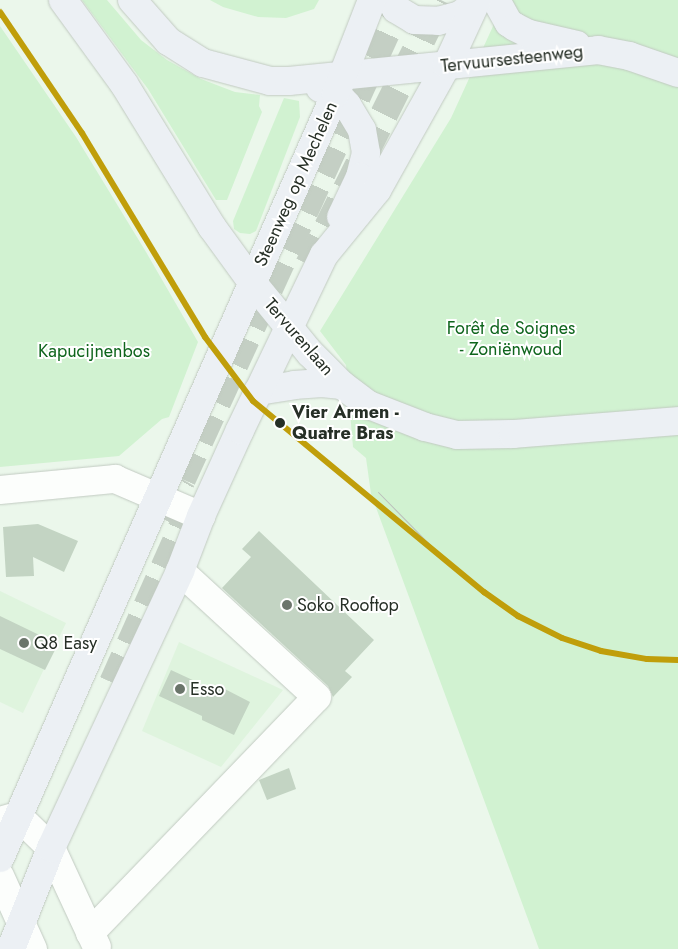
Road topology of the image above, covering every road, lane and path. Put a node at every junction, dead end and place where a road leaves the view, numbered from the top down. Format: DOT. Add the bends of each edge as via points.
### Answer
graph roads {
  1 [pos="63,0"];
  2 [pos="132,0"];
  3 [pos="372,0"];
  4 [pos="391,0"];
  5 [pos="482,1"];
  6 [pos="598,50"];
  7 [pos="447,65"];
  8 [pos="678,72"];
  9 [pos="339,84"];
  10 [pos="324,254"];
  11 [pos="252,282"];
  12 [pos="289,326"];
  13 [pos="342,385"];
  14 [pos="258,390"];
  15 [pos="678,420"];
  16 [pos="0,490"];
  17 [pos="159,498"];
  18 [pos="201,516"];
  19 [pos="180,571"];
  20 [pos="9,819"];
  21 [pos="51,848"];
  22 [pos="0,858"];
  23 [pos="0,876"];
  24 [pos="21,922"];
  25 [pos="94,941"];
  26 [pos="11,949"];
  27 [pos="33,949"];
  1 -- 11 [label="main road, Tervurenlaan" via="124,84 212,227"];
  2 -- 9 [label="main road" via="168,41 203,63 270,81"];
  3 -- 9 [label="main road, Steenweg op Mechelen"];
  4 -- 5 [label="main road" via="396,8 414,20 438,21 460,15"];
  5 -- 6 [label="main road" via="522,30"];
  5 -- 7 [label="main road"];
  6 -- 7 [label="main road, Tervuursesteenweg"];
  6 -- 8 [label="main road, Tervuursesteenweg"];
  7 -- 9 [label="main road, Tervuursesteenweg"];
  7 -- 10 [label="main road" via="377,190"];
  9 -- 10 [label="main road" via="362,130 366,153 360,177"];
  9 -- 11 [label="main road, Steenweg op Mechelen"];
  10 -- 12 [label="main road"];
  11 -- 12 [label="main road, Tervurenlaan"];
  11 -- 17 [label="main road, Steenweg op Mechelen"];
  12 -- 13 [label="main road, Tervurenlaan"];
  12 -- 14 [label="main road"];
  13 -- 14 [label="main road" via="322,383"];
  13 -- 15 [label="main road, Tervurenlaan" via="369,405 393,416 457,435 513,434"];
  14 -- 18 [label="main road"];
  16 -- 17 [label="street" via="115,479"];
  17 -- 18 [label="street"];
  17 -- 20 [label="main road, Steenweg op Mechelen"];
  18 -- 19 [label="main road"];
  19 -- 21 [label="main road"];
  19 -- 25 [label="street" via="317,697"];
  20 -- 21 [label="street"];
  20 -- 22 [label="main road, Steenweg op Mechelen"];
  21 -- 24 [label="main road"];
  21 -- 25 [label="street"];
  23 -- 24 [label="street"];
  24 -- 26 [label="main road"];
  24 -- 27 [label="street"];
}
